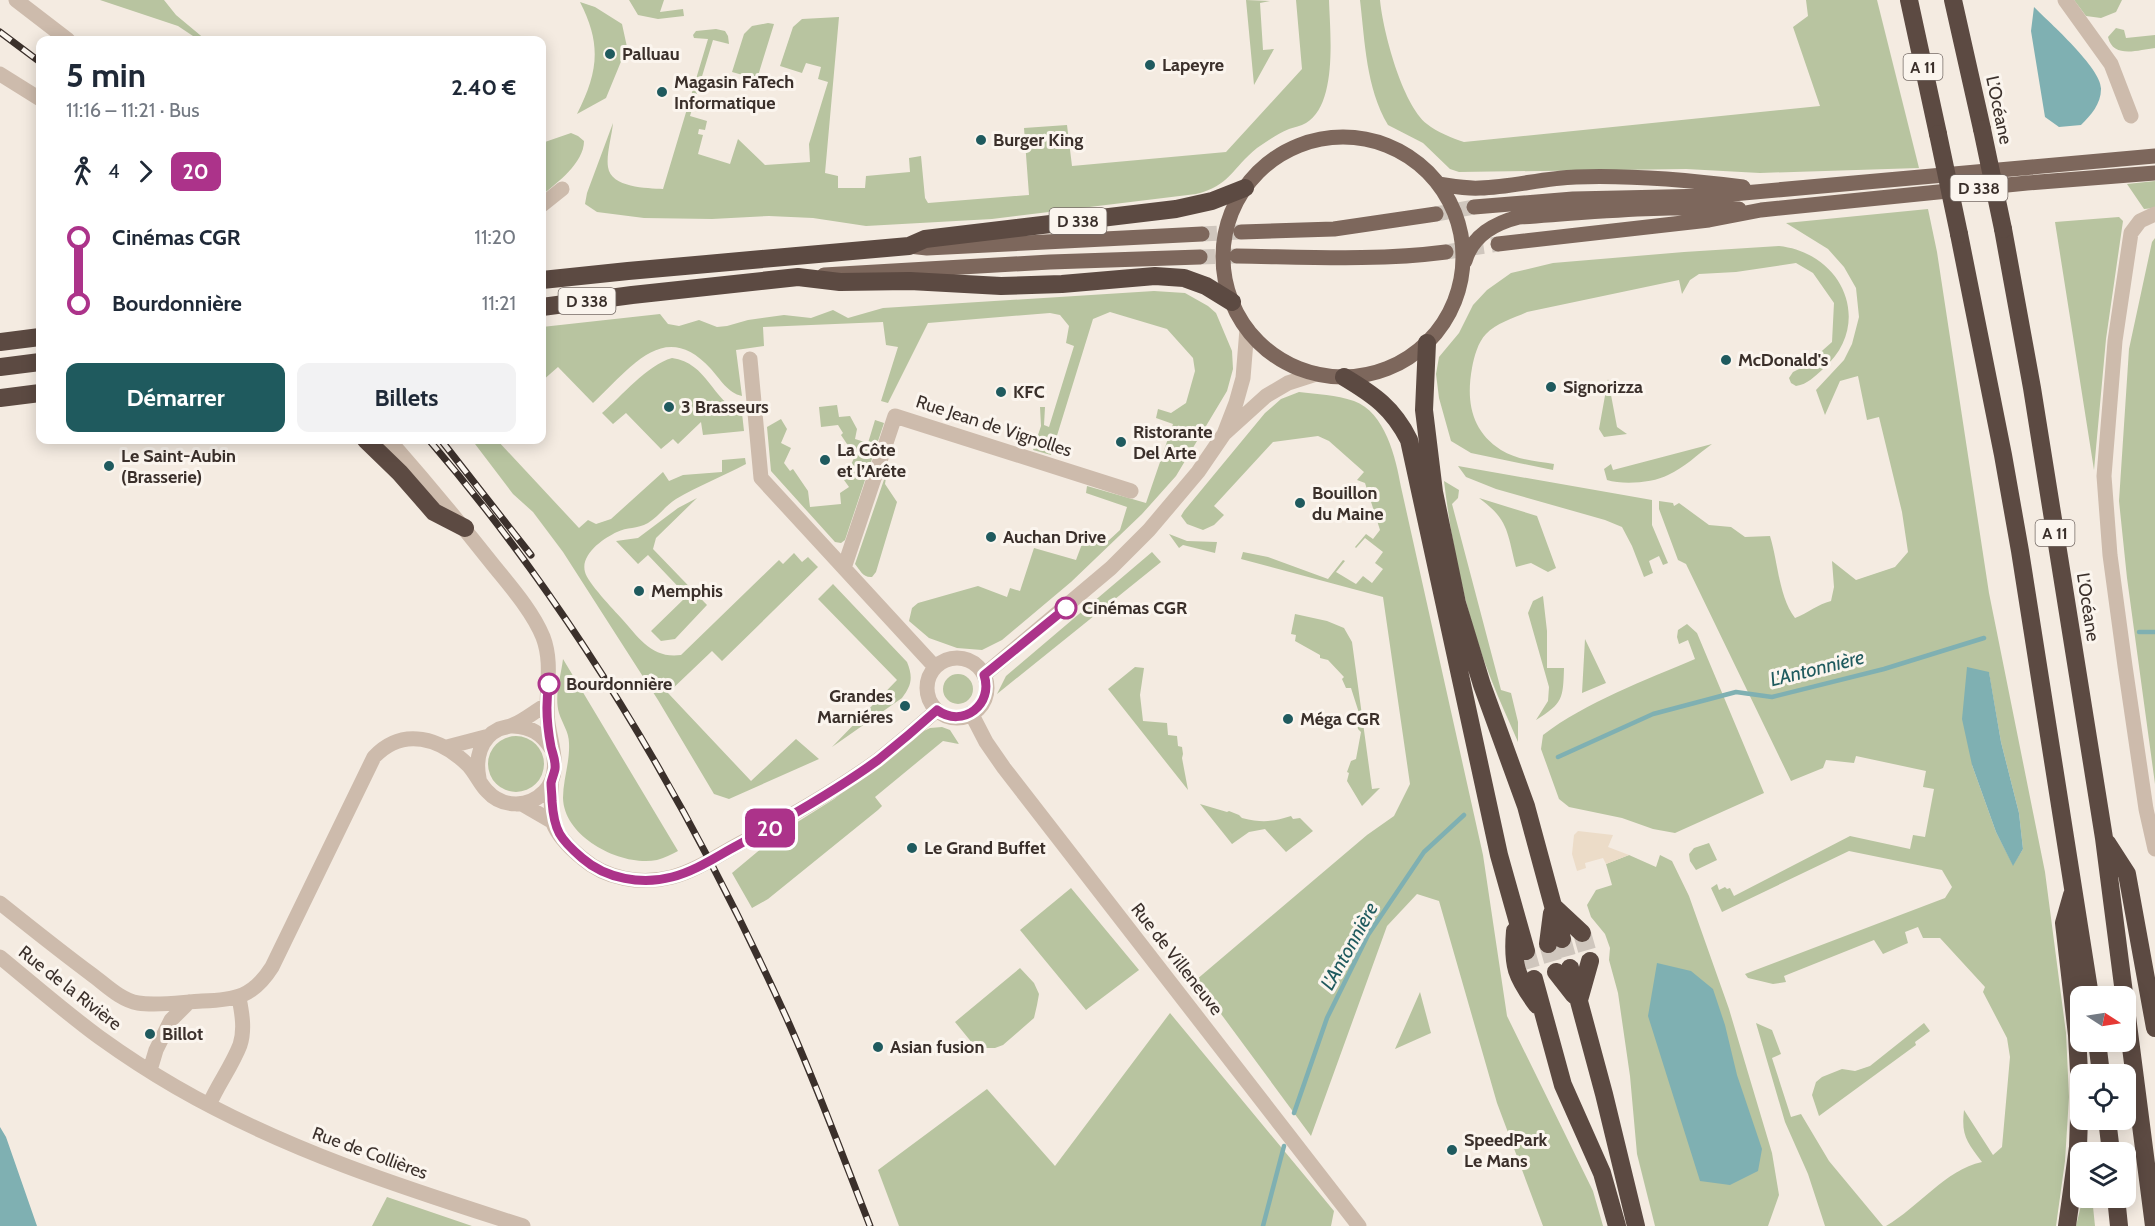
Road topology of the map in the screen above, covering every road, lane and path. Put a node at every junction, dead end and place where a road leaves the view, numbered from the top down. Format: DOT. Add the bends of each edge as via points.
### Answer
graph roads {
  1 [pos="16,0"];
  2 [pos="1909,0"];
  3 [pos="1953,0"];
  4 [pos="2065,0"];
  5 [pos="63,36"];
  6 [pos="0,74"];
  7 [pos="36,96"];
  8 [pos="2131,116"];
  9 [pos="2155,156"];
  10 [pos="2155,173"];
  11 [pos="1438,184"];
  12 [pos="1245,188"];
  13 [pos="562,189"];
  14 [pos="1771,190"];
  15 [pos="546,202"];
  16 [pos="1474,207"];
  17 [pos="1761,210"];
  18 [pos="1436,214"];
  19 [pos="2155,214"];
  20 [pos="1241,232"];
  21 [pos="1202,234"];
  22 [pos="1498,244"];
  23 [pos="909,246"];
  24 [pos="1446,252"];
  25 [pos="1237,256"];
  26 [pos="1200,257"];
  27 [pos="1462,270"];
  28 [pos="798,277"];
  29 [pos="546,280"];
  30 [pos="1232,302"];
  31 [pos="546,307"];
  32 [pos="1247,329"];
  33 [pos="36,338"];
  34 [pos="0,342"];
  35 [pos="1427,343"];
  36 [pos="750,359"];
  37 [pos="36,363"];
  38 [pos="0,368"];
  39 [pos="1316,374"];
  40 [pos="1344,377"];
  41 [pos="36,394"];
  42 [pos="9,397"];
  43 [pos="1224,434"];
  44 [pos="370,444"];
  45 [pos="392,444"];
  46 [pos="1131,491"];
  47 [pos="465,528"];
  48 [pos="844,568"];
  49 [pos="935,667"];
  50 [pos="984,675"];
  51 [pos="546,705"];
  52 [pos="937,710"];
  53 [pos="971,713"];
  54 [pos="513,726"];
  55 [pos="489,736"];
  56 [pos="447,747"];
  57 [pos="551,748"];
  58 [pos="479,778"];
  59 [pos="551,782"];
  60 [pos="522,804"];
  61 [pos="553,822"];
  62 [pos="2104,838"];
  63 [pos="2155,849"];
  64 [pos="2074,891"];
  65 [pos="0,903"];
  66 [pos="1553,906"];
  67 [pos="1516,916"];
  68 [pos="1554,942"];
  69 [pos="0,957"];
  70 [pos="2088,986"];
  71 [pos="239,998"];
  72 [pos="189,1002"];
  73 [pos="1543,1013"];
  74 [pos="2155,1028"];
  75 [pos="150,1070"];
  76 [pos="209,1105"];
  77 [pos="2117,1208"];
  78 [pos="523,1226"];
  79 [pos="1359,1226"];
  80 [pos="1617,1226"];
  81 [pos="1636,1226"];
  82 [pos="2067,1226"];
  83 [pos="2119,1226"];
  84 [pos="2154,1226"];
  1 -- 5 [label="street"];
  2 -- 64 [label="highway, A 11, bridge" via="2019,540"];
  3 -- 62 [label="highway, L’Océane / A 11, bridge" via="2003,229 2032,388"];
  4 -- 8 [label="street" via="2111,64"];
  6 -- 7 [label="street"];
  9 -- 14 [label="main road, D 338"];
  10 -- 17 [label="main road, D 338"];
  11 -- 12 [label="main road" via="1416,162 1392,147 1345,137 1313,141 1286,152 1262,169"];
  11 -- 14 [label="main road, D 338" via="1482,188 1576,177 1699,182"];
  11 -- 27 [label="main road" via="1458,223"];
  12 -- 23 [label="highway, D 338" via="1176,209 925,239"];
  12 -- 30 [label="main road" via="1231,215 1225,240 1226,279"];
  13 -- 15 [label="street"];
  14 -- 16 [label="main road, D 338"];
  17 -- 22 [label="main road, D 338" via="1709,220"];
  17 -- 27 [label="main road, D 338" via="1709,208 1519,217 1487,230 1470,249"];
  18 -- 20 [label="main road" via="1334,229"];
  19 -- 63 [label="street" via="2140,221 2131,233 2115,340 2104,476 2125,666"];
  21 -- 23 [label="main road, D 338"];
  23 -- 29 [label="highway, D 338"];
  24 -- 25 [label="main road" via="1364,257"];
  26 -- 28 [label="main road, D 338"];
  27 -- 35 [label="main road" via="1454,305"];
  28 -- 30 [label="highway, D 338" via="840,282 1001,286 1155,276 1184,278"];
  28 -- 31 [label="highway, D 338"];
  30 -- 32 [label="main road"];
  32 -- 39 [label="main road" via="1276,357"];
  32 -- 43 [label="street" via="1243,378"];
  33 -- 34 [label="highway"];
  35 -- 40 [label="main road" via="1389,368"];
  35 -- 66 [label="highway" via="1425,410 1434,492 1457,603 1526,806"];
  36 -- 48 [label="street" via="760,478"];
  37 -- 38 [label="highway"];
  39 -- 40 [label="main road"];
  39 -- 43 [label="street" via="1266,396"];
  40 -- 67 [label="highway" via="1393,413 1409,440"];
  41 -- 42 [label="highway"];
  43 -- 50 [label="street" via="1198,472 1112,568"];
  44 -- 47 [label="highway" via="434,512"];
  45 -- 47 [label="street"];
  46 -- 48 [label="street, Rue Jean de Vignolles" via="895,416"];
  47 -- 51 [label="street" via="513,589 542,637 549,670"];
  48 -- 49 [label="street"];
  49 -- 50 [label="street" via="948,659 961,658 975,664"];
  49 -- 52 [label="street" via="927,691"];
  50 -- 53 [label="street" via="985,695"];
  51 -- 54 [label="street"];
  51 -- 57 [label="street"];
  52 -- 53 [label="street" via="951,717"];
  52 -- 61 [label="street" via="878,760 832,791 711,860 672,877 638,880 604,872 572,849"];
  53 -- 79 [label="street, Rue de Villeneuve" via="1004,768"];
  54 -- 55 [label="street"];
  54 -- 57 [label="street" via="535,730"];
  55 -- 56 [label="street"];
  55 -- 58 [label="street" via="477,757"];
  56 -- 58 [label="street"];
  56 -- 71 [label="street" via="406,738 388,745 374,757 272,967 254,990"];
  57 -- 59 [label="street" via="555,771"];
  58 -- 60 [label="street" via="495,798"];
  59 -- 60 [label="street" via="538,797"];
  59 -- 61 [label="street"];
  60 -- 61 [label="street"];
  62 -- 74 [label="highway" via="2127,874"];
  62 -- 84 [label="highway, L’Océane / A 11"];
  64 -- 70 [label="highway, A 11"];
  64 -- 82 [label="highway" via="2064,924 2080,1090 2078,1147"];
  65 -- 72 [label="street" via="125,999 152,1004"];
  66 -- 68 [label="highway"];
  66 -- 68 [label="highway"];
  67 -- 68 [label="highway"];
  67 -- 73 [label="highway" via="1513,955 1521,984"];
  69 -- 75 [label="street, Rue de la Rivière" via="100,1038"];
  71 -- 72 [label="street"];
  71 -- 76 [label="street" via="240,1044"];
  72 -- 75 [label="street" via="171,1020"];
  73 -- 80 [label="highway" via="1563,1085 1602,1173"];
  73 -- 81 [label="highway" via="1562,970 1579,1001"];
  75 -- 76 [label="street, Rue de la Rivière"];
  76 -- 78 [label="street, Rue de Collières" via="315,1155 385,1182"];
  77 -- 83 [label="highway"];
}
